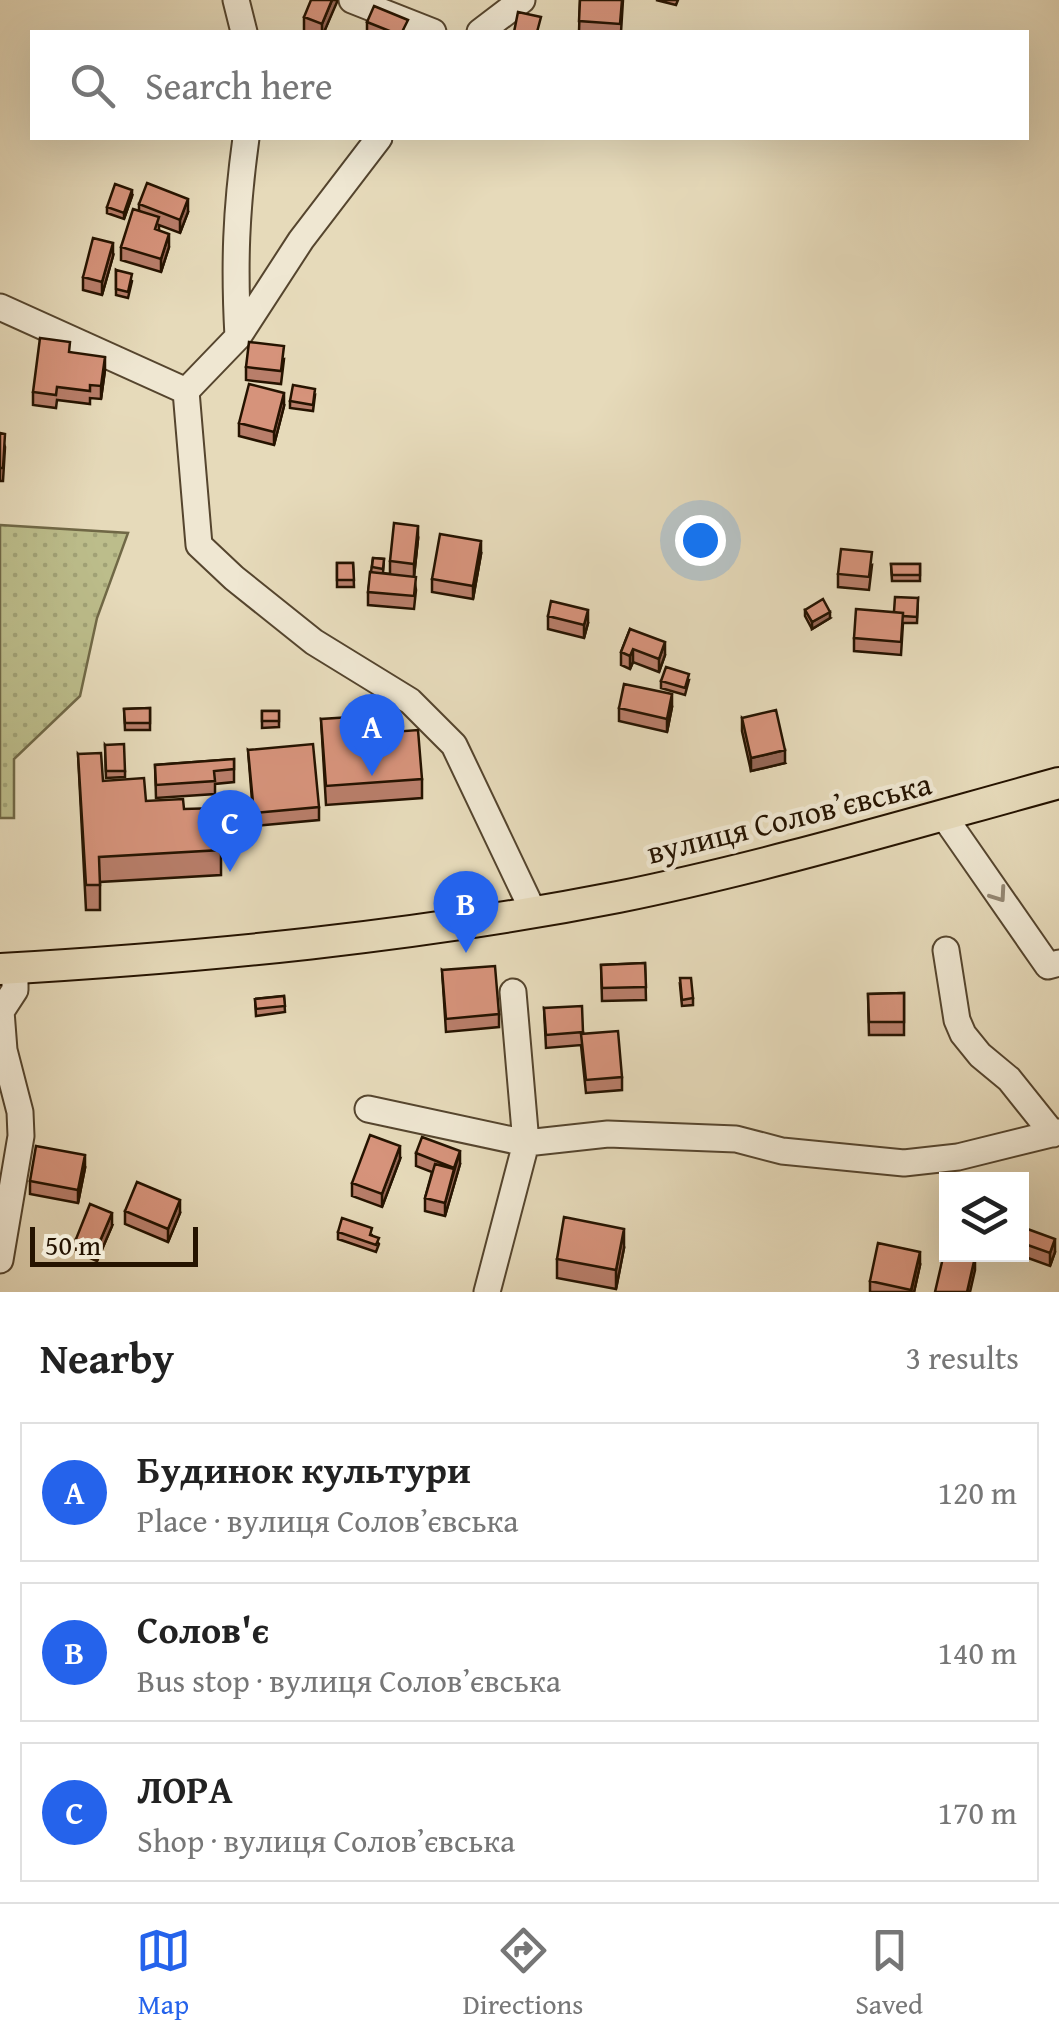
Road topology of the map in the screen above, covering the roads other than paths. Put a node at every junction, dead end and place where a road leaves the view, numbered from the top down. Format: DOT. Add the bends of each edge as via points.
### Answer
graph roads {
  1 [pos="236,0"];
  2 [pos="352,0"];
  3 [pos="522,0"];
  4 [pos="244,30"];
  5 [pos="428,30"];
  6 [pos="483,30"];
  7 [pos="246,140"];
  8 [pos="377,140"];
  9 [pos="0,307"];
  10 [pos="238,338"];
  11 [pos="186,391"];
  12 [pos="1059,783"];
  13 [pos="943,815"];
  14 [pos="534,912"];
  15 [pos="946,950"];
  16 [pos="1059,963"];
  17 [pos="8,968"];
  18 [pos="513,992"];
  19 [pos="1,1012"];
  20 [pos="368,1110"];
  21 [pos="1056,1133"];
  22 [pos="526,1143"];
  23 [pos="0,1260"];
  24 [pos="487,1292"];
  1 -- 4 [label="street"];
  2 -- 5 [label="street"];
  3 -- 6 [label="street"];
  7 -- 10 [label="street" via="235,231"];
  8 -- 10 [label="street"];
  9 -- 11 [label="street"];
  10 -- 11 [label="street"];
  11 -- 14 [label="street" via="199,545 314,642 410,701 454,744"];
  12 -- 13 [label="main road, вулиця Соловʼєвська"];
  13 -- 14 [label="main road, вулиця Соловʼєвська"];
  13 -- 16 [label="street, one-way" via="1048,966"];
  14 -- 17 [label="main road, вулиця Соловʼєвська" via="213,954"];
  15 -- 21 [label="street" via="963,1034"];
  17 -- 19 [label="street, вулиця Соловʼєвська" via="16,990"];
  18 -- 22 [label="street"];
  19 -- 23 [label="street" via="21,1136"];
  20 -- 22 [label="street"];
  21 -- 22 [label="street" via="958,1157 904,1162 782,1151 736,1139 608,1134"];
  22 -- 24 [label="street"];
}
